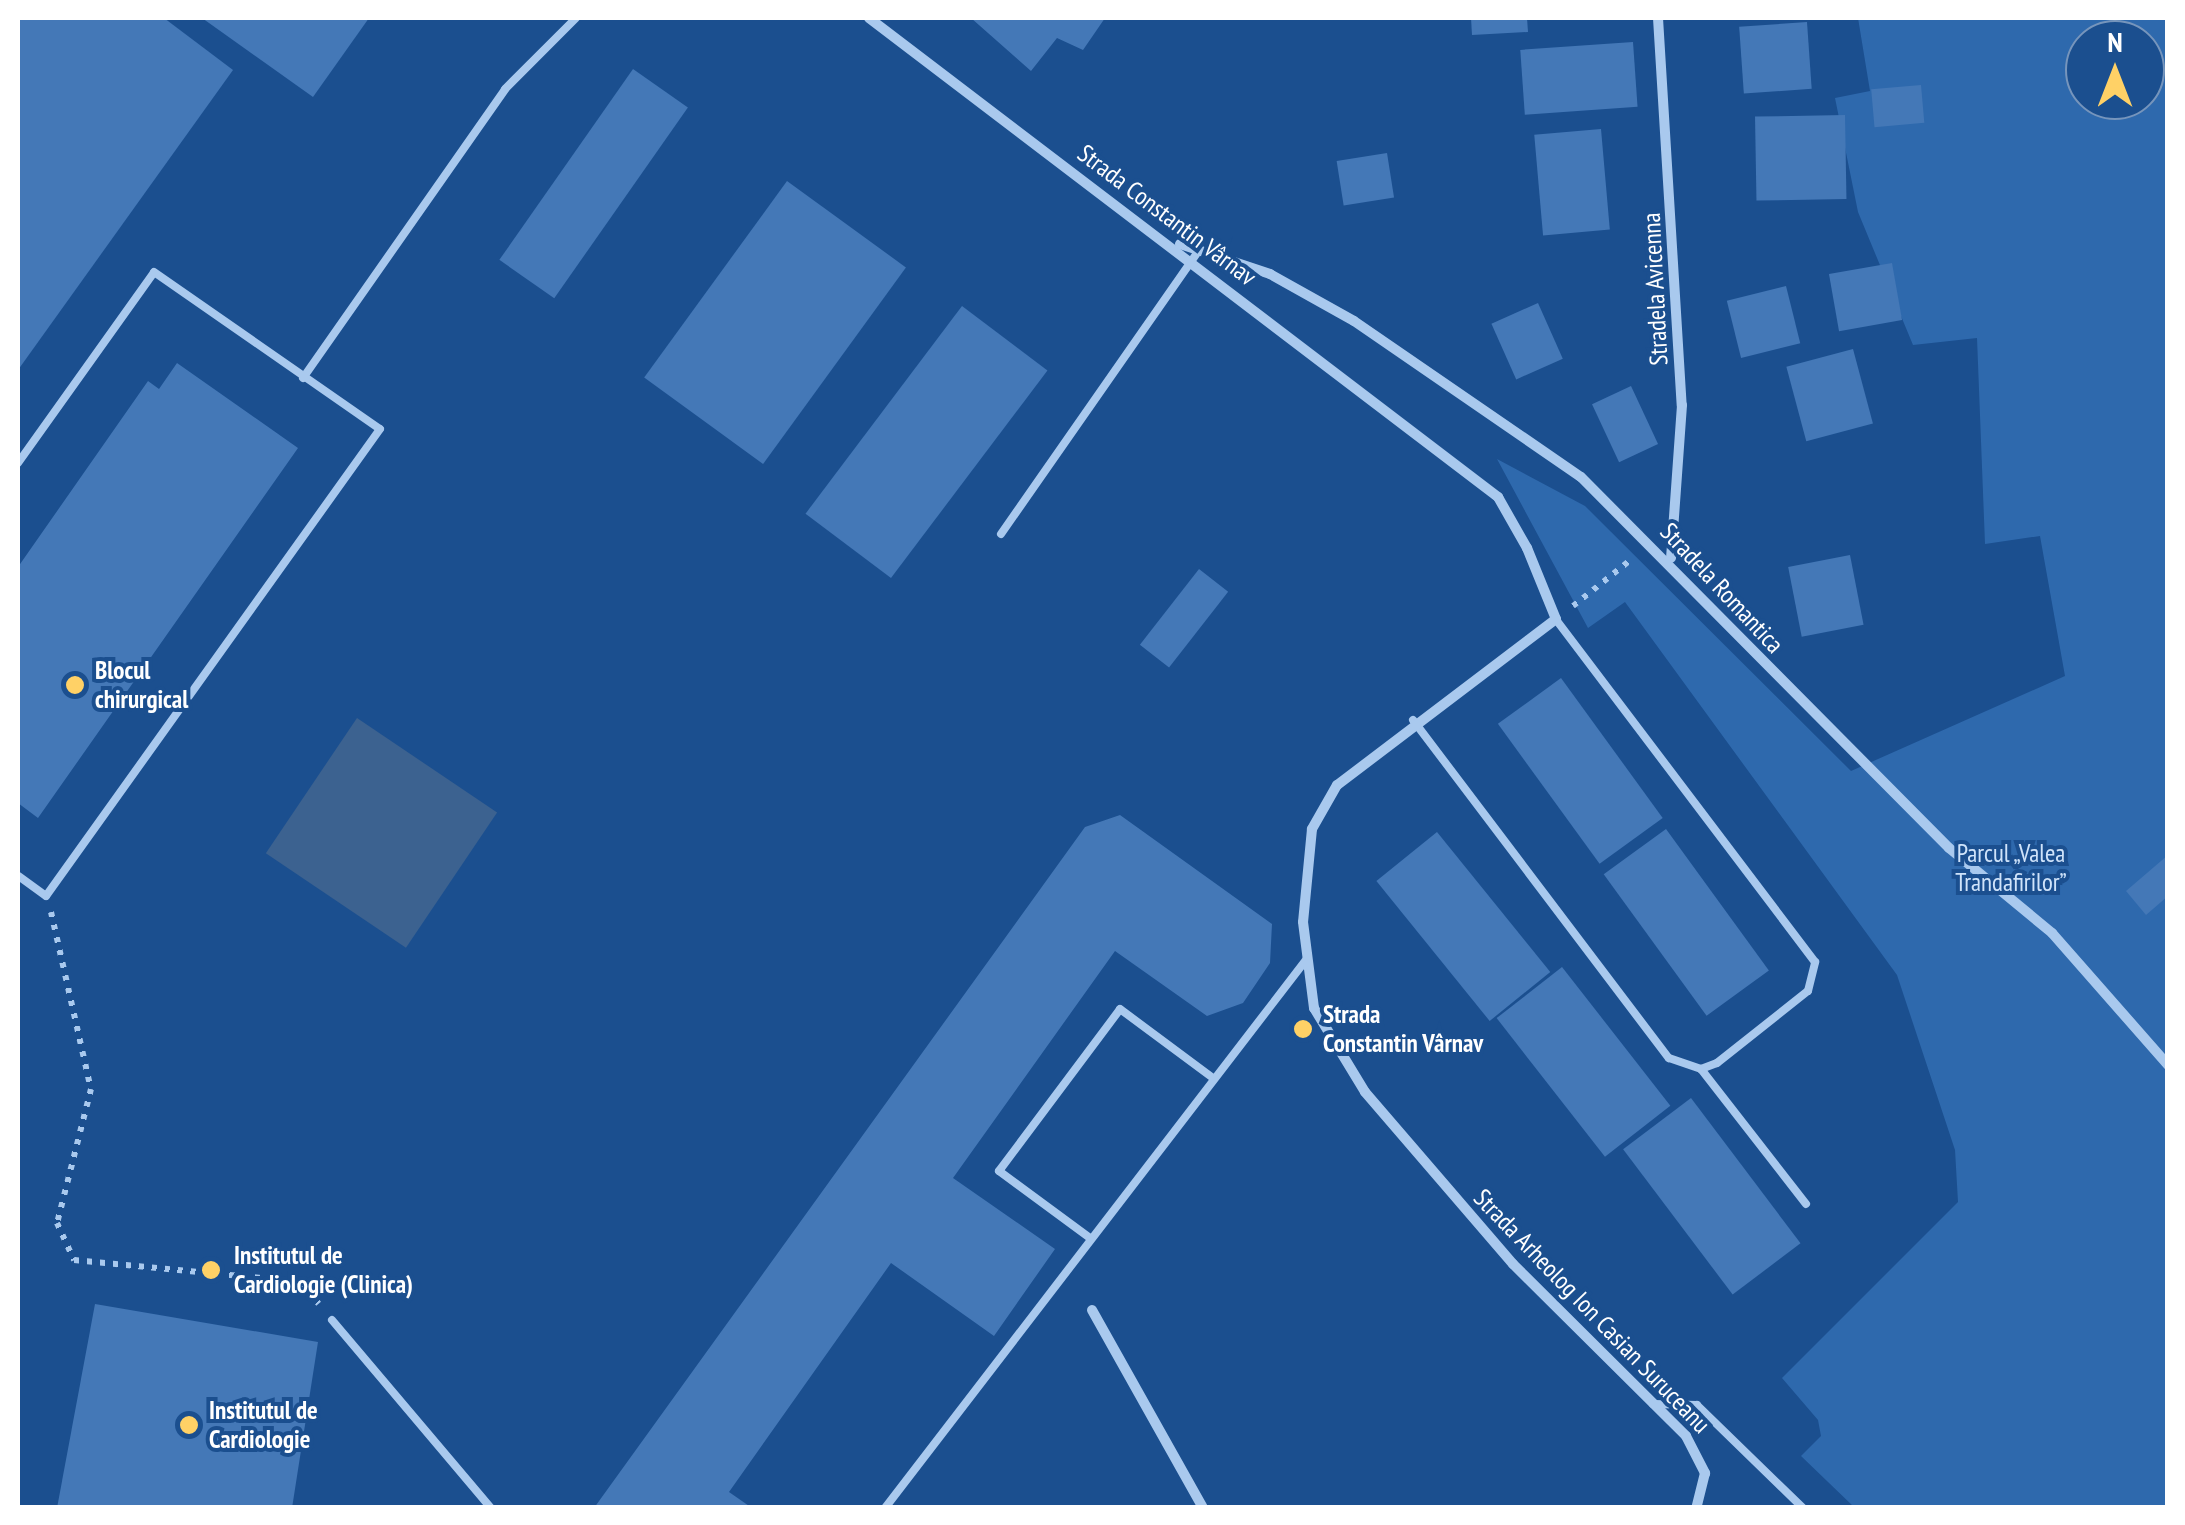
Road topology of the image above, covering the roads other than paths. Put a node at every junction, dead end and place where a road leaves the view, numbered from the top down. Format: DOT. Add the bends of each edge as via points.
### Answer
graph roads {
  1 [pos="576,18"];
  2 [pos="1658,18"];
  3 [pos="876,19"];
  4 [pos="1169,240"];
  5 [pos="1196,254"];
  6 [pos="304,378"];
  7 [pos="18,462"];
  8 [pos="1001,534"];
  9 [pos="1671,558"];
  10 [pos="1556,620"];
  11 [pos="1413,720"];
  12 [pos="18,876"];
  13 [pos="1306,960"];
  14 [pos="2168,1065"];
  15 [pos="1701,1068"];
  16 [pos="1213,1078"];
  17 [pos="1806,1204"];
  18 [pos="1090,1238"];
  19 [pos="1092,1310"];
  20 [pos="332,1320"];
  21 [pos="1653,1404"];
  22 [pos="490,1508"];
  23 [pos="885,1508"];
  24 [pos="1203,1508"];
  25 [pos="1696,1508"];
  26 [pos="1802,1508"];
  1 -- 6 [label="lane" via="504,89"];
  2 -- 9 [label="street, Stradela Avicenna" via="1682,405"];
  3 -- 4 [label="street, Strada Constantin Vârnav"];
  4 -- 5 [label="street, Stradela Romantica"];
  5 -- 8 [label="lane"];
  5 -- 9 [label="street, Stradela Romantica" via="1270,274 1354,321 1581,477"];
  5 -- 10 [label="street, Strada Constantin Vârnav" via="1498,497"];
  6 -- 7 [label="lane" via="154,272"];
  6 -- 12 [label="lane" via="380,429 46,896"];
  9 -- 14 [label="street, Stradela Romantica" via="1949,848 2052,932"];
  10 -- 11 [label="street"];
  10 -- 15 [label="lane" via="1815,962 1808,991"];
  11 -- 13 [label="street" via="1337,785 1312,829 1302,876"];
  11 -- 15 [label="lane" via="1668,1058"];
  13 -- 16 [label="lane"];
  13 -- 21 [label="street, Strada Arheolog Ion Casian Suruceanu" via="1328,1044 1513,1264"];
  15 -- 17 [label="lane"];
  16 -- 18 [label="lane"];
  16 -- 18 [label="lane" via="1120,1009 999,1171"];
  18 -- 23 [label="lane"];
  19 -- 24 [label="street"];
  20 -- 22 [label="lane"];
  21 -- 25 [label="street, Strada Arheolog Ion Casian Suruceanu" via="1698,1452 1705,1473"];
  21 -- 26 [label="lane" via="1697,1405"];
}
